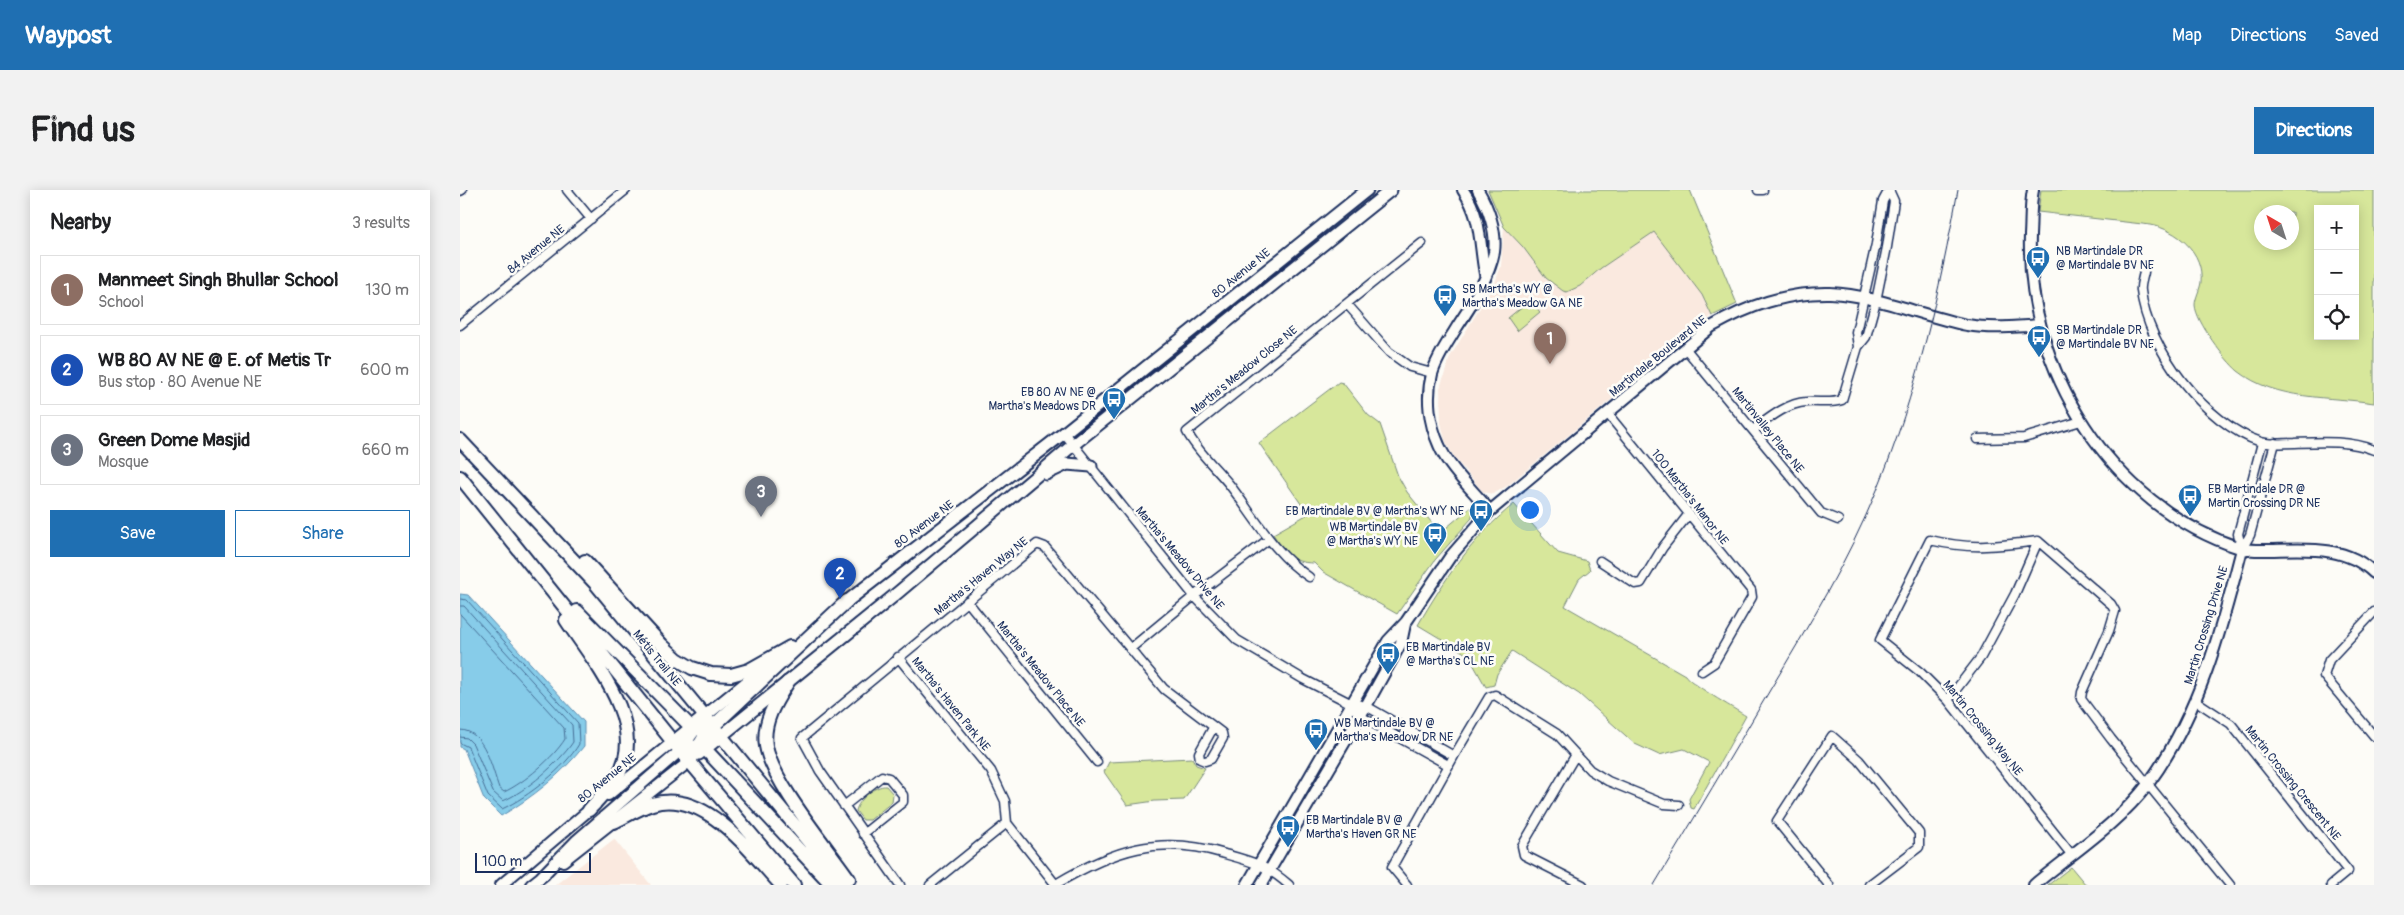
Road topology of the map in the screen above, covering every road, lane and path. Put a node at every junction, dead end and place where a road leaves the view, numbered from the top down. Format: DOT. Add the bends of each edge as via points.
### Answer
graph roads {
  1 [pos="567,190"];
  2 [pos="626,190"];
  3 [pos="1367,190"];
  4 [pos="1391,190"];
  5 [pos="1463,190"];
  6 [pos="1478,190"];
  7 [pos="1758,190"];
  8 [pos="1763,190"];
  9 [pos="1889,190"];
  10 [pos="2033,190"];
  11 [pos="591,219"];
  12 [pos="1422,243"];
  13 [pos="2144,272"];
  14 [pos="1485,275"];
  15 [pos="1865,298"];
  16 [pos="1876,302"];
  17 [pos="1347,304"];
  18 [pos="460,325"];
  19 [pos="2039,325"];
  20 [pos="1858,346"];
  21 [pos="1685,348"];
  22 [pos="1432,373"];
  23 [pos="1607,413"];
  24 [pos="2081,421"];
  25 [pos="1753,430"];
  26 [pos="1064,433"];
  27 [pos="1977,439"];
  28 [pos="460,440"];
  29 [pos="2262,443"];
  30 [pos="2275,444"];
  31 [pos="1073,445"];
  32 [pos="2374,450"];
  33 [pos="475,456"];
  34 [pos="1091,466"];
  35 [pos="460,477"];
  36 [pos="1023,487"];
  37 [pos="1490,510"];
  38 [pos="1688,515"];
  39 [pos="1838,520"];
  40 [pos="1269,539"];
  41 [pos="2038,541"];
  42 [pos="2242,549"];
  43 [pos="526,560"];
  44 [pos="1600,561"];
  45 [pos="2374,573"];
  46 [pos="1309,577"];
  47 [pos="1194,596"];
  48 [pos="848,601"];
  49 [pos="967,601"];
  50 [pos="2374,612"];
  51 [pos="1406,622"];
  52 [pos="790,648"];
  53 [pos="1130,649"];
  54 [pos="898,657"];
  55 [pos="1702,671"];
  56 [pos="788,682"];
  57 [pos="1948,700"];
  58 [pos="2196,701"];
  59 [pos="1350,703"];
  60 [pos="1366,706"];
  61 [pos="1360,716"];
  62 [pos="706,728"];
  63 [pos="1213,728"];
  64 [pos="2374,736"];
  65 [pos="688,746"];
  66 [pos="1454,756"];
  67 [pos="1575,756"];
  68 [pos="690,761"];
  69 [pos="1098,762"];
  70 [pos="1448,765"];
  71 [pos="2147,784"];
  72 [pos="1679,805"];
  73 [pos="844,806"];
  74 [pos="589,810"];
  75 [pos="614,822"];
  76 [pos="1007,823"];
  77 [pos="863,834"];
  78 [pos="2071,854"];
  79 [pos="1260,864"];
  80 [pos="1270,869"];
  81 [pos="541,877"];
  82 [pos="501,885"];
  83 [pos="531,885"];
  84 [pos="781,885"];
  85 [pos="794,885"];
  86 [pos="832,885"];
  87 [pos="844,885"];
  88 [pos="853,885"];
  89 [pos="900,885"];
  90 [pos="930,885"];
  91 [pos="1056,885"];
  92 [pos="1247,885"];
  93 [pos="1261,885"];
  94 [pos="1290,885"];
  95 [pos="1407,885"];
  96 [pos="1583,885"];
  97 [pos="1829,885"];
  98 [pos="1869,885"];
  99 [pos="2034,885"];
  100 [pos="2230,885"];
  101 [pos="2331,885"];
  1 -- 11 [label="street"];
  2 -- 11 [label="street, 84 Avenue NE"];
  3 -- 26 [label="main road, 80 Avenue NE"];
  4 -- 31 [label="main road, 80 Avenue NE"];
  5 -- 14 [label="street" via="1476,212"];
  6 -- 14 [label="street" via="1486,203 1493,230 1494,252"];
  7 -- 8 [label="street"];
  9 -- 15 [label="street" via="1883,201"];
  9 -- 16 [label="street" via="1894,201"];
  10 -- 19 [label="street" via="2031,275"];
  11 -- 18 [label="street, 84 Avenue NE"];
  12 -- 17 [label="street, Martha's Meadow Close NE"];
  13 -- 29 [label="street" via="2140,289 2149,327 2172,366 2198,400 2232,429"];
  14 -- 22 [label="street" via="1470,308 1441,352"];
  15 -- 16 [label="street, Martindale Boulevard NE"];
  15 -- 20 [label="street" via="1856,332"];
  15 -- 21 [label="street, Martindale Boulevard NE" via="1830,293 1765,302 1731,316"];
  16 -- 19 [label="street, Martindale Boulevard NE" via="1968,325"];
  16 -- 20 [label="street" via="1866,337"];
  17 -- 22 [label="street" via="1388,352 1410,367"];
  17 -- 40 [label="street, Martha's Meadow Close NE" via="1188,432"];
  19 -- 24 [label="street" via="2057,378"];
  20 -- 25 [label="street" via="1842,400 1833,403 1804,402 1778,412"];
  21 -- 23 [label="street, Martindale Boulevard NE"];
  21 -- 25 [label="street, Martinvalley Place NE"];
  22 -- 37 [label="street" via="1430,415 1440,447"];
  23 -- 37 [label="street, Martindale Boulevard NE"];
  23 -- 38 [label="street, 100 Martha's Manor NE"];
  24 -- 27 [label="street" via="2024,438"];
  24 -- 42 [label="street" via="2112,462 2154,501 2206,534"];
  25 -- 39 [label="street, Martinvalley Place NE" via="1821,513"];
  26 -- 31 [label="street, Martha's Meadow Drive NE"];
  26 -- 48 [label="main road, 80 Avenue NE"];
  28 -- 33 [label="main road, Métis Trail NE"];
  29 -- 30 [label="street"];
  29 -- 42 [label="street, Martin Crossing Drive NE" via="2238,534"];
  30 -- 32 [label="street" via="2326,441"];
  30 -- 42 [label="street, Martin Crossing Drive NE" via="2250,534"];
  31 -- 34 [label="street, Martha's Meadow Drive NE"];
  31 -- 36 [label="main road, 80 Avenue NE"];
  33 -- 52 [label="main road" via="600,576 677,659 711,674 731,675 749,670"];
  33 -- 62 [label="main road, Métis Trail NE" via="595,583"];
  34 -- 36 [label="main road" via="1067,464"];
  34 -- 47 [label="street, Martha's Meadow Drive NE"];
  35 -- 43 [label="main road"];
  36 -- 56 [label="main road, 80 Avenue NE"];
  37 -- 51 [label="street, Martindale Boulevard NE" via="1450,557"];
  38 -- 44 [label="street" via="1641,583 1634,584"];
  38 -- 55 [label="street, 100 Martha's Manor NE" via="1752,596 1714,663"];
  40 -- 46 [label="street" via="1294,567"];
  40 -- 47 [label="street"];
  41 -- 57 [label="street" via="2015,594 1981,657"];
  41 -- 57 [label="street, Martin Crossing Way NE" via="1981,548 1930,540 1880,640"];
  41 -- 71 [label="street" via="2111,604 2115,612 2081,698"];
  42 -- 45 [label="street" via="2336,552 2355,559"];
  42 -- 58 [label="street, Martin Crossing Drive NE" via="2222,626"];
  43 -- 62 [label="main road"];
  43 -- 65 [label="main road"];
  43 -- 74 [label="main road" via="599,671 625,718 626,754 619,774"];
  47 -- 53 [label="street"];
  47 -- 59 [label="street, Martha's Meadow Drive NE" via="1237,640"];
  48 -- 52 [label="main road, 80 Avenue NE"];
  48 -- 62 [label="main road"];
  49 -- 53 [label="street, Martha's Haven Way NE" via="1041,544"];
  49 -- 54 [label="street, Martha's Haven Way NE"];
  49 -- 69 [label="street, Martha's Meadow Place NE"];
  50 -- 64 [label="street" via="2329,660 2324,676"];
  51 -- 59 [label="street, Martindale Boulevard NE" via="1388,641"];
  51 -- 60 [label="street, Martindale Boulevard NE" via="1401,643"];
  52 -- 62 [label="main road, 80 Avenue NE"];
  53 -- 63 [label="street" via="1164,689"];
  54 -- 73 [label="street, Martha's Haven Park NE" via="802,738"];
  54 -- 76 [label="street, Martha's Haven Park NE" via="991,771 1005,800"];
  56 -- 62 [label="main road, 80 Avenue NE"];
  56 -- 88 [label="main road" via="768,719 766,746 772,766"];
  57 -- 78 [label="street, Martin Crossing Way NE"];
  58 -- 71 [label="street, Martin Crossing Drive NE"];
  58 -- 101 [label="street, Martin Crossing Crescent NE" via="2231,724 2348,870"];
  59 -- 60 [label="street"];
  59 -- 61 [label="street"];
  59 -- 79 [label="street, Martindale Boulevard NE"];
  60 -- 61 [label="street, Martindale Boulevard NE"];
  60 -- 66 [label="street"];
  61 -- 70 [label="street"];
  61 -- 80 [label="street, Martindale Boulevard NE"];
  62 -- 65 [label="main road"];
  62 -- 65 [label="main road, 80 Avenue NE"];
  62 -- 87 [label="main road, Métis Trail NE"];
  65 -- 68 [label="main road"];
  65 -- 74 [label="street, 80 Avenue NE"];
  65 -- 81 [label="street" via="577,840"];
  65 -- 86 [label="main road"];
  66 -- 67 [label="street" via="1489,697 1496,695 1557,734"];
  66 -- 70 [label="street"];
  67 -- 72 [label="street" via="1608,781 1664,804"];
  67 -- 96 [label="street" via="1522,846 1524,854"];
  68 -- 75 [label="street"];
  68 -- 85 [label="main road"];
  70 -- 95 [label="street" via="1392,867"];
  71 -- 78 [label="street, Martin Crossing Drive NE" via="2112,821"];
  71 -- 100 [label="street"];
  73 -- 77 [label="street, Martha's Haven Park NE"];
  73 -- 77 [label="street" via="882,776 889,778 903,795 899,806"];
  74 -- 82 [label="street, 80 Avenue NE"];
  75 -- 81 [label="street"];
  75 -- 84 [label="main road" via="653,804 671,802 697,808 720,822"];
  76 -- 90 [label="street"];
  76 -- 91 [label="street"];
  77 -- 89 [label="street, Martha's Haven Park NE"];
  78 -- 99 [label="street, Martin Crossing Drive NE"];
  79 -- 80 [label="street"];
  79 -- 91 [label="street" via="1209,849 1155,845 1120,852 1089,865"];
  79 -- 92 [label="street, Martindale Boulevard NE"];
  80 -- 93 [label="street, Martindale Boulevard NE"];
  80 -- 94 [label="street"];
  81 -- 83 [label="street"];
  97 -- 98 [label="street" via="1777,820 1832,736 1859,760 1920,833 1918,847"];
}
